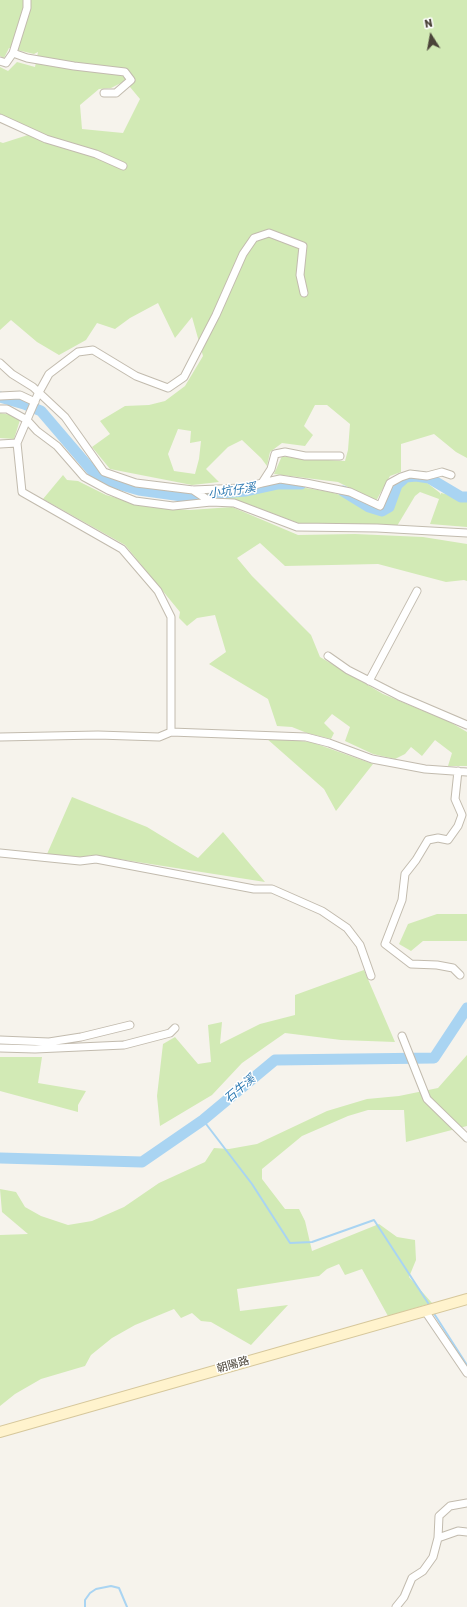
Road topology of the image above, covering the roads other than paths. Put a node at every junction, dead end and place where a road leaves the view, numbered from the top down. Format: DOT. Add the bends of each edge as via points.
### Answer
graph roads {
  1 [pos="27,0"];
  2 [pos="13,53"];
  3 [pos="0,61"];
  4 [pos="104,93"];
  5 [pos="0,118"];
  6 [pos="123,166"];
  7 [pos="304,293"];
  8 [pos="0,363"];
  9 [pos="38,394"];
  10 [pos="0,396"];
  11 [pos="35,402"];
  12 [pos="0,409"];
  13 [pos="27,420"];
  14 [pos="17,443"];
  15 [pos="0,444"];
  16 [pos="340,456"];
  17 [pos="451,475"];
  18 [pos="262,483"];
  19 [pos="193,490"];
  20 [pos="211,502"];
  21 [pos="467,534"];
  22 [pos="417,591"];
  23 [pos="328,656"];
  24 [pos="369,681"];
  25 [pos="467,725"];
  26 [pos="171,732"];
  27 [pos="0,737"];
  28 [pos="458,771"];
  29 [pos="467,772"];
  30 [pos="0,853"];
  31 [pos="460,975"];
  32 [pos="371,976"];
  33 [pos="130,1025"];
  34 [pos="175,1028"];
  35 [pos="402,1036"];
  36 [pos="0,1040"];
  37 [pos="0,1048"];
  38 [pos="467,1138"];
  39 [pos="467,1299"];
  40 [pos="426,1311"];
  41 [pos="467,1373"];
  42 [pos="0,1432"];
  43 [pos="467,1503"];
  44 [pos="467,1532"];
  45 [pos="438,1538"];
  46 [pos="396,1607"];
  1 -- 2 [label="street" via="28,8"];
  2 -- 3 [label="street" via="6,63"];
  2 -- 4 [label="street" via="74,66 125,72 131,80 116,93"];
  5 -- 6 [label="street" via="46,139 96,154"];
  7 -- 9 [label="street" via="300,275 303,246 269,232 254,238 243,254 216,315 184,377 168,388 136,376 93,350 78,352 49,374"];
  8 -- 9 [label="street" via="33,387"];
  9 -- 11 [label="street"];
  9 -- 19 [label="street" via="65,417 104,472 136,483"];
  10 -- 11 [label="street" via="20,395"];
  11 -- 13 [label="street"];
  12 -- 13 [label="street" via="7,409"];
  13 -- 14 [label="street"];
  13 -- 20 [label="street" via="57,446 84,477 108,490 135,501 173,506"];
  14 -- 15 [label="street"];
  14 -- 26 [label="street" via="22,492 122,549 158,591 170,616"];
  16 -- 18 [label="street" via="305,456 285,452 275,454 271,469"];
  17 -- 18 [label="street" via="442,472 427,476 410,474 401,477 390,483 380,506 350,492 306,483 280,479"];
  18 -- 19 [label="street" via="243,488"];
  19 -- 20 [label="street"];
  20 -- 21 [label="street" via="234,503 297,527 378,528"];
  22 -- 24 [label="street"];
  23 -- 24 [label="street"];
  24 -- 25 [label="street"];
  26 -- 27 [label="street" via="159,737"];
  26 -- 28 [label="street" via="306,737 372,759 425,769"];
  28 -- 29 [label="street"];
  28 -- 31 [label="street" via="455,799 462,815 458,826 448,840 428,840 405,874 402,900 385,944 411,964 453,968"];
  30 -- 32 [label="street" via="80,861 96,859 254,889 272,889 322,911 347,928 360,945"];
  33 -- 36 [label="street" via="49,1042"];
  34 -- 37 [label="street" via="170,1033 124,1045"];
  35 -- 38 [label="street" via="427,1099"];
  39 -- 40 [label="main road, 朝陽路"];
  40 -- 41 [label="street"];
  40 -- 42 [label="main road, 朝陽路"];
  43 -- 45 [label="street" via="450,1506 438,1516"];
  44 -- 45 [label="street" via="458,1531"];
  45 -- 46 [label="street" via="433,1557 423,1571 412,1578 404,1597"];
}
